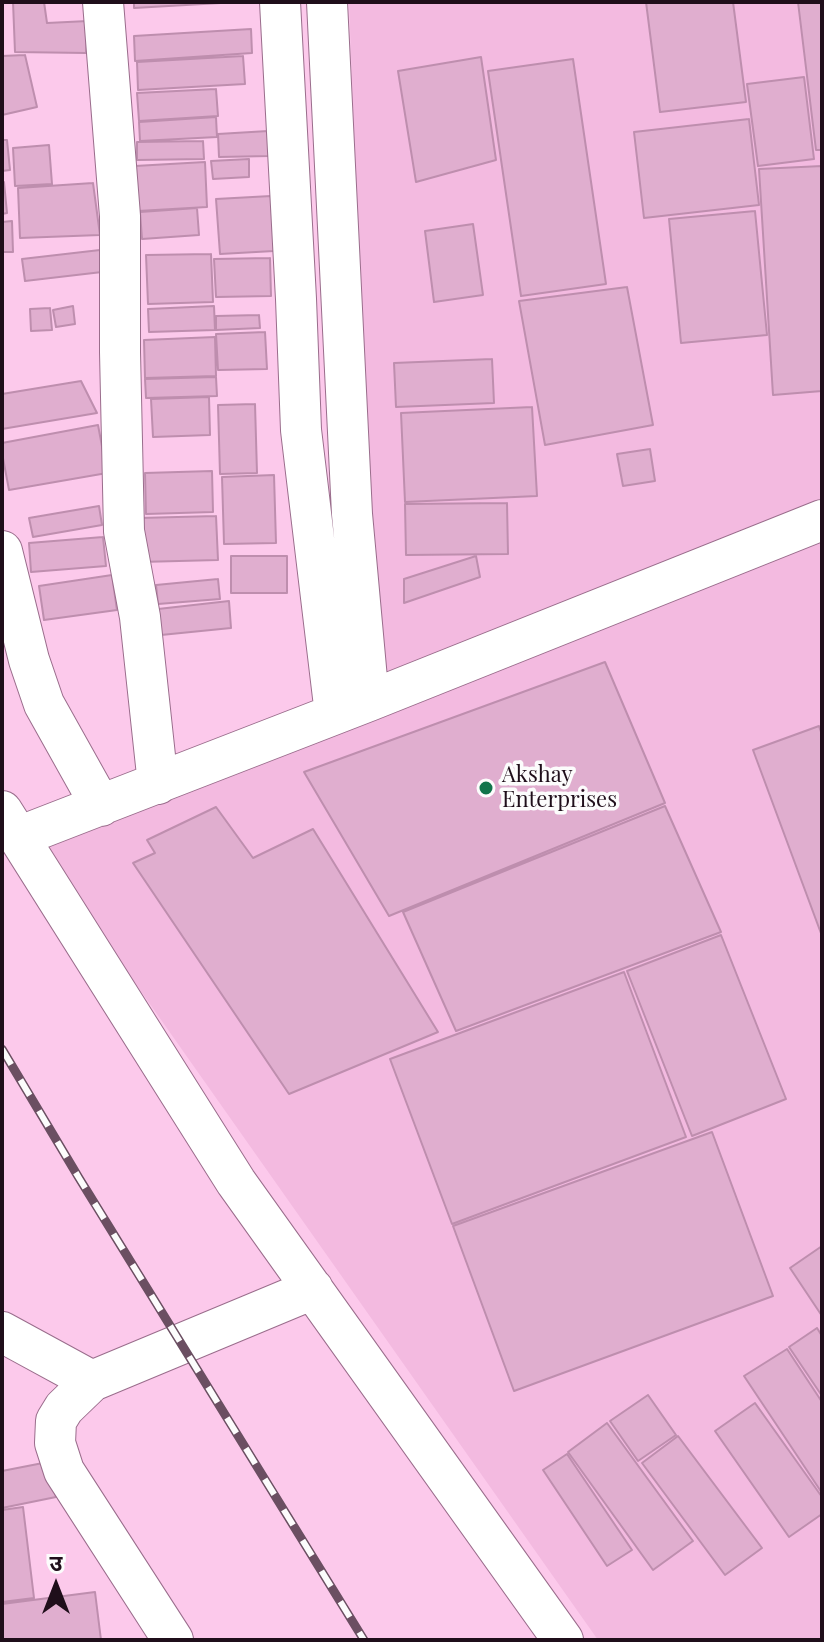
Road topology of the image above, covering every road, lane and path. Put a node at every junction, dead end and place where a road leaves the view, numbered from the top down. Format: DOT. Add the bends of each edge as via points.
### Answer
graph roads {
  1 [pos="103,2"];
  2 [pos="280,2"];
  3 [pos="327,2"];
  4 [pos="822,520"];
  5 [pos="2,551"];
  6 [pos="352,708"];
  7 [pos="158,784"];
  8 [pos="101,806"];
  9 [pos="10,824"];
  10 [pos="313,1289"];
  11 [pos="2,1332"];
  12 [pos="92,1381"];
  13 [pos="173,1640"];
  14 [pos="563,1640"];
  1 -- 7 [label="street" via="120,216 124,531 140,617"];
  2 -- 6 [label="street" via="301,430"];
  3 -- 6 [label="street" via="352,514"];
  4 -- 6 [label="street"];
  5 -- 8 [label="street" via="44,704"];
  6 -- 7 [label="street"];
  7 -- 8 [label="street"];
  8 -- 9 [label="street"];
  9 -- 10 [label="street" via="236,1182"];
  10 -- 12 [label="street"];
  10 -- 14 [label="street"];
  11 -- 12 [label="street"];
  12 -- 13 [label="street" via="56,1421 55,1443 64,1471"];
}
